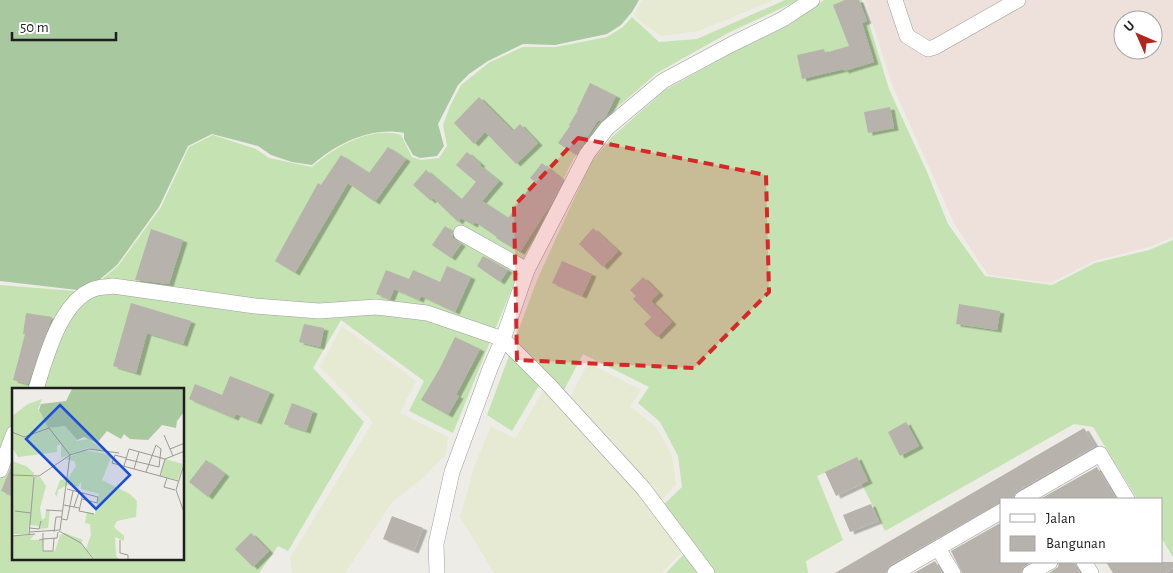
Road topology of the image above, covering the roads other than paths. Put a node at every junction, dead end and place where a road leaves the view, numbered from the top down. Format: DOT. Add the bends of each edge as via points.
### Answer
graph roads {
  1 [pos="812,0"];
  2 [pos="896,0"];
  3 [pos="1018,0"];
  4 [pos="461,233"];
  5 [pos="527,270"];
  6 [pos="503,339"];
  7 [pos="36,388"];
  8 [pos="12,438"];
  9 [pos="0,470"];
  10 [pos="1024,498"];
  11 [pos="1125,498"];
  12 [pos="1000,512"];
  13 [pos="938,548"];
  14 [pos="1048,563"];
  15 [pos="437,573"];
  16 [pos="707,573"];
  17 [pos="896,573"];
  18 [pos="953,573"];
  19 [pos="1030,573"];
  1 -- 5 [label="street" via="783,19 663,81 607,128 587,154"];
  2 -- 3 [label="street" via="907,36 928,49"];
  4 -- 5 [label="street"];
  5 -- 6 [label="street"];
  6 -- 7 [label="street" via="427,313 376,307 319,311 255,306 113,286 95,288 73,302 53,340"];
  6 -- 15 [label="street" via="452,472 436,544"];
  6 -- 16 [label="street" via="643,488"];
  8 -- 9 [label="street"];
  10 -- 11 [label="street" via="1100,454"];
  12 -- 13 [label="street"];
  13 -- 17 [label="street"];
  13 -- 18 [label="street"];
  14 -- 19 [label="street"];
}
